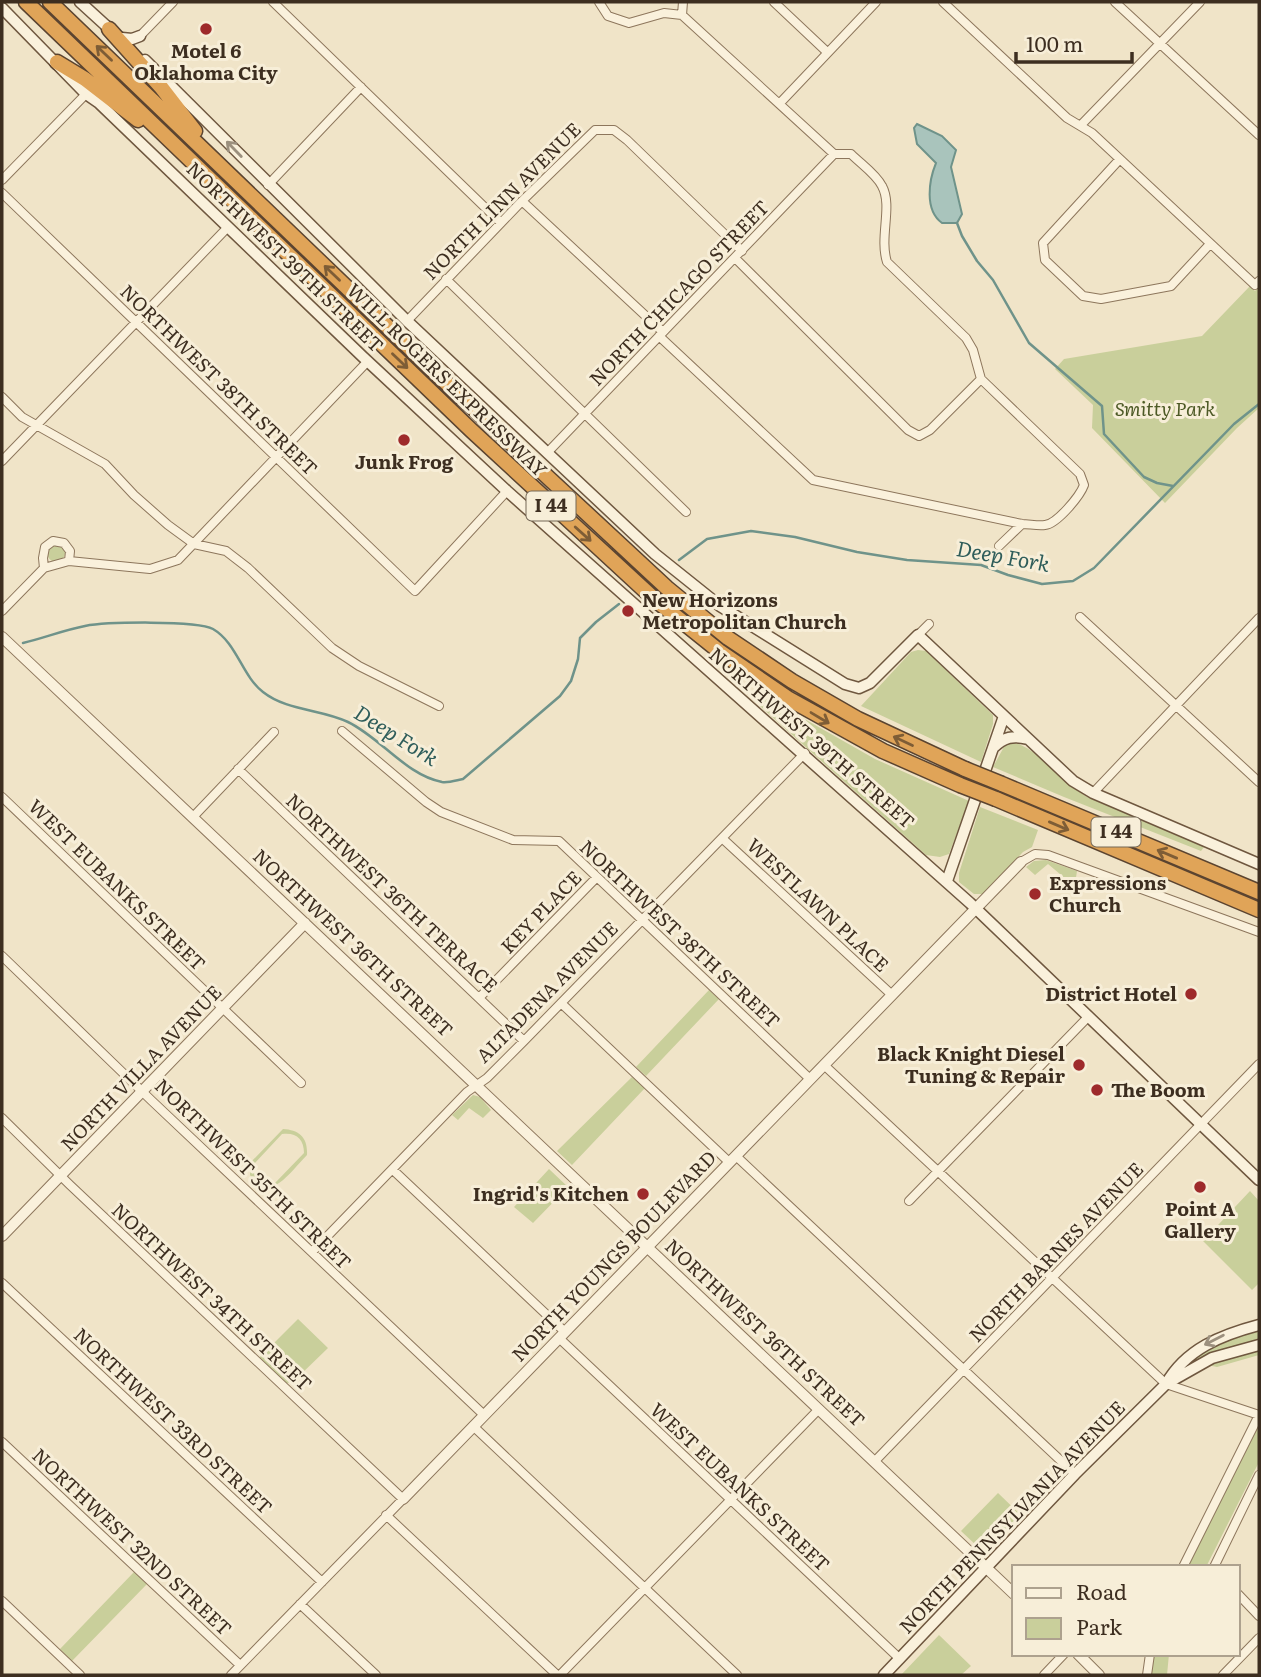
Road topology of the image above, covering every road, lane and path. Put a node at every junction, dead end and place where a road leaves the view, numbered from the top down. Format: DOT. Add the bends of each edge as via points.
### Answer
graph roads {
  1 [pos="26,2"];
  2 [pos="50,2"];
  3 [pos="80,2"];
  4 [pos="173,2"];
  5 [pos="273,2"];
  6 [pos="599,2"];
  7 [pos="683,2"];
  8 [pos="774,2"];
  9 [pos="876,2"];
  10 [pos="943,2"];
  11 [pos="1115,2"];
  12 [pos="1200,2"];
  13 [pos="2,8"];
  14 [pos="682,15"];
  15 [pos="109,29"];
  16 [pos="140,36"];
  17 [pos="122,38"];
  18 [pos="1159,43"];
  19 [pos="827,52"];
  20 [pos="57,62"];
  21 [pos="361,87"];
  22 [pos="86,94"];
  23 [pos="780,103"];
  24 [pos="1081,125"];
  25 [pos="1259,135"];
  26 [pos="834,154"];
  27 [pos="1119,159"];
  28 [pos="191,161"];
  29 [pos="223,169"];
  30 [pos="2,180"];
  31 [pos="268,185"];
  32 [pos="2,193"];
  33 [pos="522,201"];
  34 [pos="501,223"];
  35 [pos="228,227"];
  36 [pos="1210,244"];
  37 [pos="739,255"];
  38 [pos="446,279"];
  39 [pos="1257,283"];
  40 [pos="136,321"];
  41 [pos="407,321"];
  42 [pos="661,334"];
  43 [pos="368,361"];
  44 [pos="981,379"];
  45 [pos="2,397"];
  46 [pos="584,415"];
  47 [pos="37,425"];
  48 [pos="547,453"];
  49 [pos="275,457"];
  50 [pos="2,461"];
  51 [pos="507,491"];
  52 [pos="686,512"];
  53 [pos="1022,524"];
  54 [pos="194,544"];
  55 [pos="999,546"];
  56 [pos="69,561"];
  57 [pos="44,568"];
  58 [pos="2,611"];
  59 [pos="1080,617"];
  60 [pos="1259,618"];
  61 [pos="929,624"];
  62 [pos="918,635"];
  63 [pos="2,637"];
  64 [pos="439,706"];
  65 [pos="1176,706"];
  66 [pos="1004,716"];
  67 [pos="342,731"];
  68 [pos="274,732"];
  69 [pos="1028,739"];
  70 [pos="993,748"];
  71 [pos="805,753"];
  72 [pos="238,769"];
  73 [pos="1259,782"];
  74 [pos="1093,793"];
  75 [pos="2,797"];
  76 [pos="193,817"];
  77 [pos="723,839"];
  78 [pos="1021,862"];
  79 [pos="1259,864"];
  80 [pos="596,878"];
  81 [pos="947,881"];
  82 [pos="1259,889"];
  83 [pos="977,909"];
  84 [pos="1259,910"];
  85 [pos="643,920"];
  86 [pos="305,923"];
  87 [pos="1259,932"];
  88 [pos="2,956"];
  89 [pos="892,995"];
  90 [pos="479,998"];
  91 [pos="561,1003"];
  92 [pos="223,1008"];
  93 [pos="1089,1016"];
  94 [pos="524,1041"];
  95 [pos="1259,1064"];
  96 [pos="824,1065"];
  97 [pos="810,1079"];
  98 [pos="301,1083"];
  99 [pos="477,1085"];
  100 [pos="143,1091"];
  101 [pos="2,1118"];
  102 [pos="1201,1124"];
  103 [pos="733,1159"];
  104 [pos="393,1170"];
  105 [pos="939,1170"];
  106 [pos="61,1175"];
  107 [pos="1259,1180"];
  108 [pos="909,1201"];
  109 [pos="2,1236"];
  110 [pos="647,1246"];
  111 [pos="312,1252"];
  112 [pos="1053,1277"];
  113 [pos="2,1283"];
  114 [pos="1259,1325"];
  115 [pos="562,1335"];
  116 [pos="1259,1345"];
  117 [pos="964,1370"];
  118 [pos="1166,1384"];
  119 [pos="819,1409"];
  120 [pos="484,1415"];
  121 [pos="1259,1415"];
  122 [pos="473,1426"];
  123 [pos="2,1442"];
  124 [pos="875,1461"];
  125 [pos="1075,1474"];
  126 [pos="1259,1475"];
  127 [pos="402,1499"];
  128 [pos="731,1500"];
  129 [pos="386,1515"];
  130 [pos="1184,1565"];
  131 [pos="1215,1565"];
  132 [pos="987,1567"];
  133 [pos="322,1582"];
  134 [pos="645,1588"];
  135 [pos="1012,1592"];
  136 [pos="1240,1596"];
  137 [pos="2,1601"];
  138 [pos="300,1604"];
  139 [pos="1259,1616"];
  140 [pos="1259,1638"];
  141 [pos="1062,1656"];
  142 [pos="1080,1656"];
  143 [pos="1150,1656"];
  144 [pos="900,1659"];
  145 [pos="240,1665"];
  146 [pos="80,1675"];
  147 [pos="231,1675"];
  148 [pos="376,1675"];
  149 [pos="559,1675"];
  150 [pos="737,1675"];
  151 [pos="884,1675"];
  152 [pos="1044,1675"];
  153 [pos="1100,1675"];
  154 [pos="1147,1675"];
  155 [pos="1223,1675"];
  1 -- 28 [label="highway, WILL ROGERS EXPRESSWAY / I 44"];
  29 -- 2 [label="highway, WILL ROGERS EXPRESSWAY / I 44, one-way"];
  3 -- 15 [label="main road, NORTHWEST 39TH STREET"];
  4 -- 16 [label="street"];
  5 -- 21 [label="street"];
  6 -- 14 [label="street" via="608,16 629,23 664,13"];
  7 -- 14 [label="street"];
  8 -- 19 [label="street"];
  9 -- 19 [label="street"];
  10 -- 24 [label="street" via="1067,118"];
  11 -- 18 [label="street"];
  12 -- 18 [label="street"];
  13 -- 20 [label="main road, NORTHWEST 39TH STREET"];
  14 -- 23 [label="street"];
  15 -- 17 [label="main road, NORTHWEST 39TH STREET"];
  15 -- 29 [label="highway" via="161,87"];
  16 -- 17 [label="main road"];
  31 -- 17 [label="main road, NORTHWEST 39TH STREET, one-way"];
  18 -- 24 [label="street"];
  18 -- 25 [label="street"];
  19 -- 23 [label="street"];
  20 -- 22 [label="main road, NORTHWEST 39TH STREET"];
  20 -- 28 [label="highway"];
  21 -- 31 [label="street"];
  21 -- 34 [label="street"];
  22 -- 30 [label="street"];
  22 -- 35 [label="main road, NORTHWEST 39TH STREET"];
  23 -- 26 [label="street"];
  24 -- 27 [label="street"];
  26 -- 37 [label="street, NORTH CHICAGO STREET"];
  26 -- 44 [label="street" via="851,154 881,184 887,200 883,248 887,262 966,338"];
  27 -- 36 [label="street"];
  27 -- 36 [label="street" via="1043,243 1045,260 1073,287 1083,296 1101,299 1171,286"];
  28 -- 84 [label="highway, WILL ROGERS EXPRESSWAY / I 44, one-way, bridge" via="548,503 685,625 754,676 883,751"];
  82 -- 29 [label="highway, WILL ROGERS EXPRESSWAY / I 44, one-way, bridge" via="890,735 764,663 690,607 526,458"];
  31 -- 41 [label="main road, NORTHWEST 39TH STREET"];
  32 -- 40 [label="street, NORTHWEST 38TH STREET"];
  33 -- 34 [label="street, NORTH LINN AVENUE"];
  33 -- 37 [label="street, NORTH LINN AVENUE" via="595,130 614,130"];
  33 -- 42 [label="street"];
  34 -- 38 [label="street, NORTH LINN AVENUE"];
  35 -- 40 [label="street"];
  35 -- 43 [label="main road, NORTHWEST 39TH STREET"];
  36 -- 39 [label="street"];
  37 -- 42 [label="street, NORTH CHICAGO STREET"];
  37 -- 44 [label="street" via="908,430 919,436"];
  38 -- 41 [label="street, NORTH LINN AVENUE"];
  38 -- 46 [label="street"];
  40 -- 47 [label="street"];
  40 -- 49 [label="street, NORTHWEST 38TH STREET"];
  41 -- 48 [label="main road, NORTHWEST 39TH STREET"];
  42 -- 46 [label="street, NORTH CHICAGO STREET"];
  42 -- 53 [label="street" via="813,480"];
  43 -- 49 [label="street"];
  43 -- 51 [label="main road, NORTHWEST 39TH STREET"];
  44 -- 53 [label="street" via="1080,474 1084,485 1052,523"];
  45 -- 47 [label="street"];
  46 -- 48 [label="street, NORTH CHICAGO STREET"];
  46 -- 52 [label="street"];
  47 -- 50 [label="street"];
  47 -- 54 [label="street" via="105,464 134,495"];
  48 -- 62 [label="main road, NORTHWEST 39TH STREET" via="720,606 845,684 862,687 870,683"];
  49 -- 51 [label="street, NORTHWEST 38TH STREET" via="415,590"];
  49 -- 54 [label="street"];
  51 -- 71 [label="main road, NORTHWEST 39TH STREET"];
  53 -- 55 [label="street"];
  54 -- 56 [label="street" via="178,560 150,569"];
  54 -- 64 [label="street" via="226,551 332,648"];
  56 -- 57 [label="street"];
  56 -- 57 [label="street" via="70,551 64,543 53,541 45,547"];
  57 -- 58 [label="street"];
  59 -- 65 [label="street"];
  60 -- 65 [label="street"];
  61 -- 62 [label="street"];
  62 -- 66 [label="main road"];
  63 -- 76 [label="street, NORTHWEST 36TH STREET"];
  65 -- 73 [label="street"];
  65 -- 74 [label="street"];
  66 -- 69 [label="main road"];
  66 -- 70 [label="main road"];
  67 -- 80 [label="street, NORTHWEST 38TH STREET" via="441,812 513,840 559,841"];
  68 -- 72 [label="street"];
  69 -- 70 [label="main road" via="1009,737"];
  69 -- 74 [label="main road" via="1073,781"];
  70 -- 81 [label="main road"];
  71 -- 77 [label="street, ALTADENA AVENUE"];
  71 -- 81 [label="main road, NORTHWEST 39TH STREET"];
  72 -- 76 [label="street"];
  72 -- 90 [label="street, NORTHWEST 36TH TERRACE"];
  74 -- 79 [label="main road"];
  75 -- 92 [label="street, WEST EUBANKS STREET"];
  76 -- 86 [label="street, NORTHWEST 36TH STREET"];
  77 -- 85 [label="street, ALTADENA AVENUE"];
  77 -- 89 [label="street, WESTLAWN PLACE"];
  78 -- 83 [label="street, NORTH YOUNGS BOULEVARD"];
  78 -- 87 [label="street" via="1035,854 1048,855"];
  80 -- 85 [label="street, NORTHWEST 38TH STREET"];
  80 -- 90 [label="street, KEY PLACE"];
  81 -- 83 [label="main road, NORTHWEST 39TH STREET"];
  83 -- 89 [label="street, NORTH YOUNGS BOULEVARD"];
  83 -- 93 [label="main road, NORTHWEST 39TH STREET"];
  85 -- 91 [label="street, ALTADENA AVENUE"];
  85 -- 97 [label="street, NORTHWEST 38TH STREET"];
  86 -- 92 [label="street, NORTH VILLA AVENUE"];
  86 -- 99 [label="street, NORTHWEST 36TH STREET"];
  88 -- 100 [label="street, NORTHWEST 35TH STREET"];
  89 -- 96 [label="street, NORTH YOUNGS BOULEVARD"];
  90 -- 94 [label="street, NORTHWEST 36TH TERRACE"];
  91 -- 94 [label="street, ALTADENA AVENUE"];
  91 -- 103 [label="street"];
  92 -- 98 [label="street, WEST EUBANKS STREET"];
  92 -- 100 [label="street, NORTH VILLA AVENUE"];
  93 -- 102 [label="main road, NORTHWEST 39TH STREET"];
  93 -- 105 [label="street"];
  94 -- 99 [label="street, ALTADENA AVENUE"];
  95 -- 102 [label="street, NORTH BARNES AVENUE"];
  96 -- 97 [label="street, NORTH YOUNGS BOULEVARD"];
  96 -- 105 [label="street"];
  97 -- 103 [label="street, NORTH YOUNGS BOULEVARD"];
  99 -- 104 [label="street, ALTADENA AVENUE"];
  99 -- 110 [label="street, NORTHWEST 36TH STREET"];
  100 -- 106 [label="street, NORTH VILLA AVENUE"];
  100 -- 111 [label="street, NORTHWEST 35TH STREET"];
  101 -- 106 [label="street, NORTHWEST 34TH STREET"];
  102 -- 107 [label="main road, NORTHWEST 39TH STREET"];
  102 -- 112 [label="street, NORTH BARNES AVENUE"];
  103 -- 110 [label="street, NORTH YOUNGS BOULEVARD"];
  103 -- 117 [label="street"];
  104 -- 111 [label="street, ALTADENA AVENUE"];
  104 -- 115 [label="street, WEST EUBANKS STREET"];
  105 -- 108 [label="street"];
  105 -- 112 [label="street"];
  106 -- 109 [label="street, NORTH VILLA AVENUE"];
  106 -- 127 [label="street, NORTHWEST 34TH STREET"];
  110 -- 115 [label="street, NORTH YOUNGS BOULEVARD"];
  110 -- 119 [label="street, NORTHWEST 36TH STREET"];
  111 -- 120 [label="street, NORTHWEST 35TH STREET"];
  112 -- 117 [label="street, NORTH BARNES AVENUE"];
  112 -- 118 [label="street"];
  113 -- 133 [label="street, NORTHWEST 33RD STREET"];
  114 -- 118 [label="main road, NORTH PENNSYLVANIA AVENUE, one-way" via="1206,1345 1175,1368"];
  115 -- 120 [label="street, NORTH YOUNGS BOULEVARD"];
  115 -- 128 [label="street, WEST EUBANKS STREET"];
  116 -- 118 [label="main road, NORTH PENNSYLVANIA AVENUE" via="1212,1358"];
  117 -- 124 [label="street, NORTH BARNES AVENUE"];
  117 -- 125 [label="street"];
  118 -- 121 [label="street"];
  118 -- 125 [label="main road, NORTH PENNSYLVANIA AVENUE"];
  119 -- 124 [label="street, NORTHWEST 36TH STREET"];
  119 -- 128 [label="street"];
  120 -- 122 [label="street, NORTH YOUNGS BOULEVARD"];
  121 -- 130 [label="street"];
  122 -- 127 [label="street, NORTH YOUNGS BOULEVARD"];
  122 -- 134 [label="street"];
  123 -- 145 [label="street, NORTHWEST 32ND STREET"];
  124 -- 132 [label="street, NORTHWEST 36TH STREET"];
  125 -- 132 [label="main road, NORTH PENNSYLVANIA AVENUE"];
  126 -- 131 [label="street"];
  127 -- 129 [label="street, NORTH YOUNGS BOULEVARD"];
  128 -- 134 [label="street"];
  128 -- 144 [label="street, WEST EUBANKS STREET"];
  129 -- 133 [label="street, NORTH YOUNGS BOULEVARD"];
  129 -- 149 [label="street"];
  132 -- 135 [label="street, NORTHWEST 36TH STREET"];
  132 -- 144 [label="main road, NORTH PENNSYLVANIA AVENUE"];
  133 -- 138 [label="street, NORTH YOUNGS BOULEVARD"];
  134 -- 149 [label="street"];
  134 -- 150 [label="street"];
  136 -- 139 [label="street"];
  137 -- 146 [label="street"];
  138 -- 145 [label="street, NORTH YOUNGS BOULEVARD"];
  138 -- 148 [label="street"];
  140 -- 155 [label="street"];
  141 -- 152 [label="street"];
  142 -- 153 [label="street"];
  143 -- 154 [label="street"];
  144 -- 151 [label="main road, NORTH PENNSYLVANIA AVENUE"];
  145 -- 147 [label="street, NORTH YOUNGS BOULEVARD"];
}
